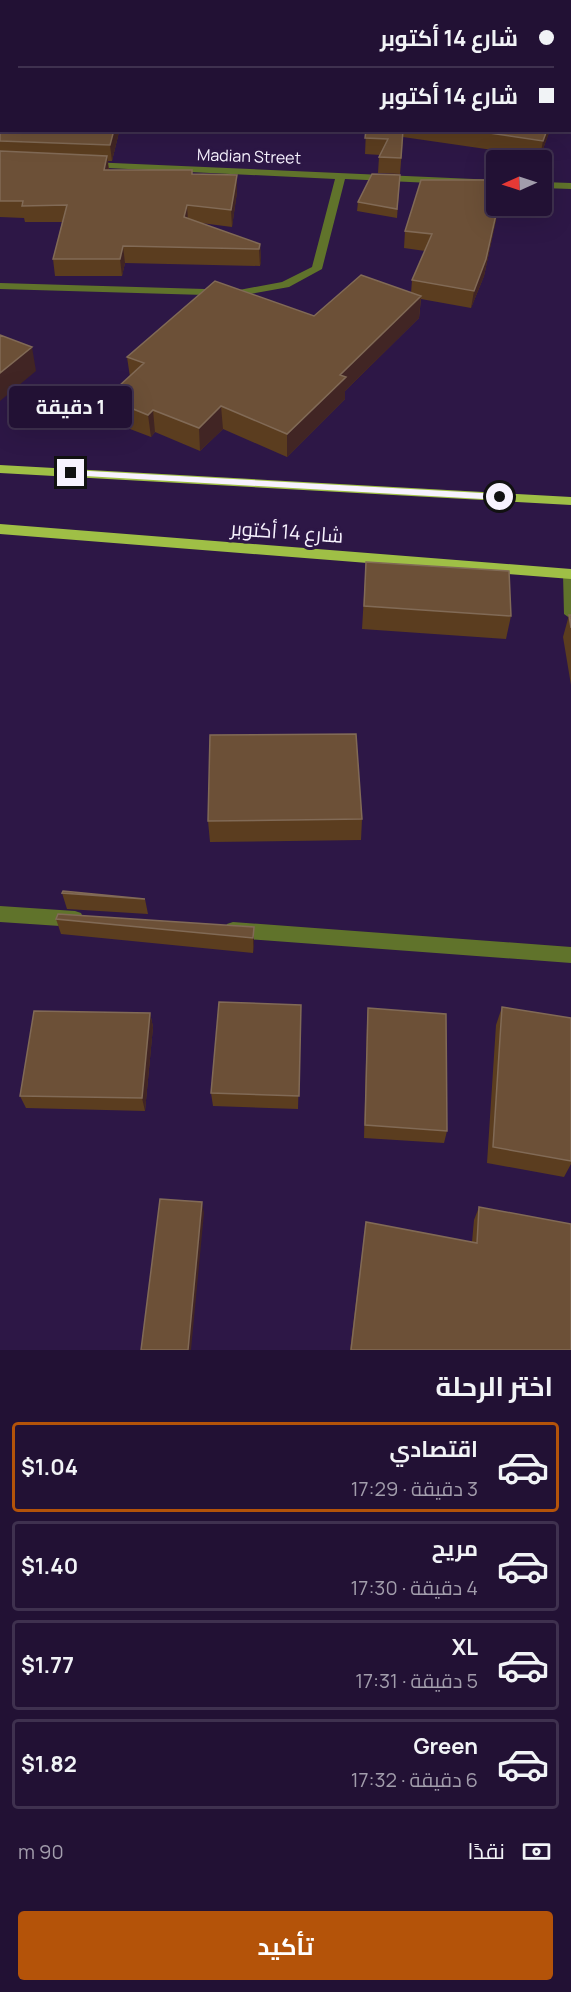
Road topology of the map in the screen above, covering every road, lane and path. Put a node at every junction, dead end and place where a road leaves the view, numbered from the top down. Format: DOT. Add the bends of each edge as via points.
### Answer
graph roads {
  1 [pos="82,165"];
  2 [pos="341,175"];
  3 [pos="486,182"];
  4 [pos="552,185"];
  5 [pos="571,186"];
  6 [pos="0,286"];
  7 [pos="0,469"];
  8 [pos="571,501"];
  9 [pos="0,530"];
  10 [pos="571,574"];
  11 [pos="571,614"];
  12 [pos="0,914"];
  13 [pos="95,921"];
  14 [pos="214,929"];
  15 [pos="571,955"];
  1 -- 2 [label="street, Madian Street"];
  2 -- 3 [label="street, Madian Street"];
  2 -- 6 [label="street" via="316,269 285,285 240,292"];
  4 -- 5 [label="street"];
  7 -- 8 [label="main road"];
  9 -- 10 [label="main road, شارع 14 أكتوبر"];
  10 -- 11 [label="street"];
  12 -- 13 [label="street"];
  14 -- 15 [label="street"];
}
